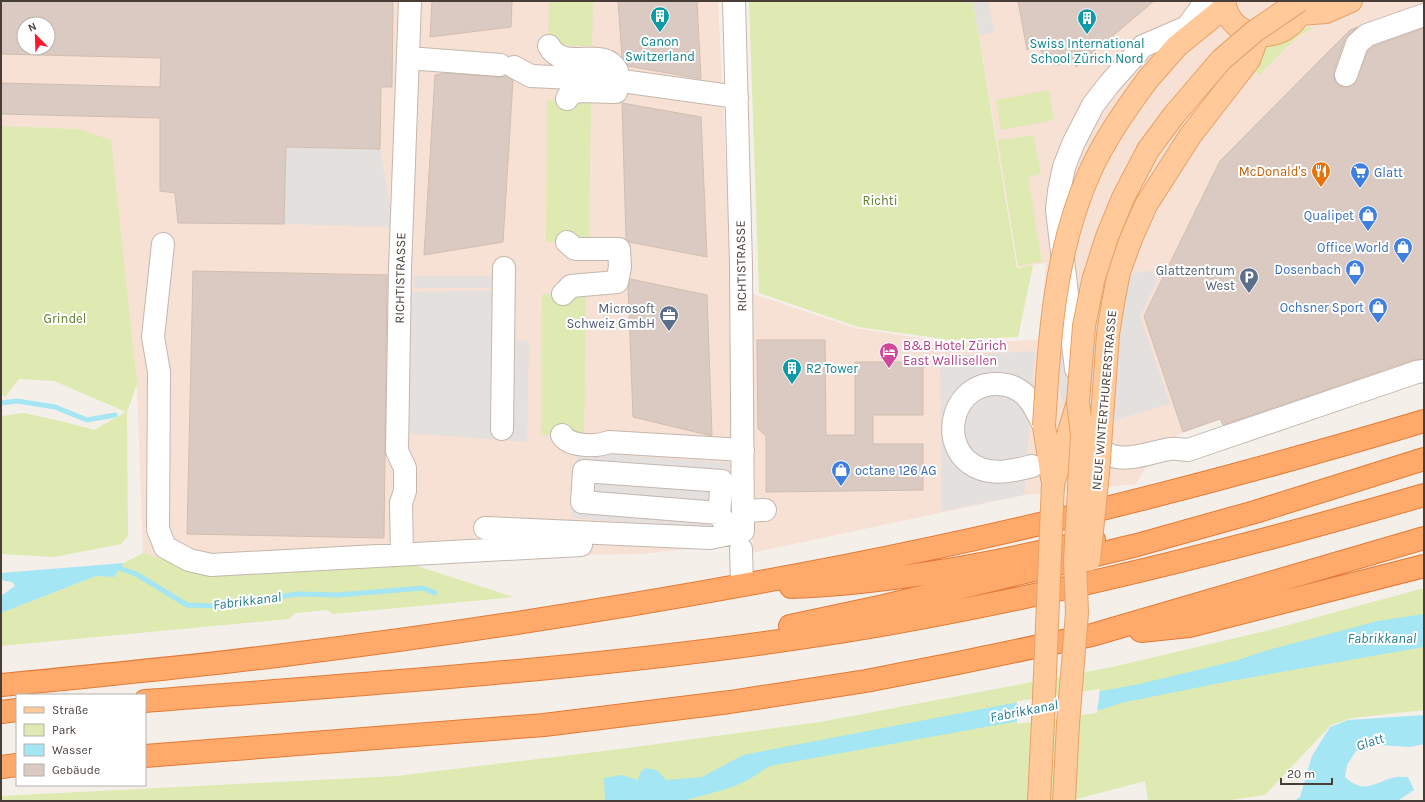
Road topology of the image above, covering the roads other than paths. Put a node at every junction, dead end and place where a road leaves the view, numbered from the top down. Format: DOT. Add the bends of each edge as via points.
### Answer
graph roads {
  1 [pos="410,1"];
  2 [pos="424,1"];
  3 [pos="734,1"];
  4 [pos="1204,1"];
  5 [pos="1351,1"];
  6 [pos="1224,4"];
  7 [pos="1301,5"];
  8 [pos="1424,15"];
  9 [pos="1260,36"];
  10 [pos="549,46"];
  11 [pos="1177,46"];
  12 [pos="415,59"];
  13 [pos="1127,66"];
  14 [pos="1346,75"];
  15 [pos="616,80"];
  16 [pos="737,96"];
  17 [pos="567,99"];
  18 [pos="567,242"];
  19 [pos="163,244"];
  20 [pos="504,268"];
  21 [pos="563,294"];
  22 [pos="1424,371"];
  23 [pos="1078,402"];
  24 [pos="1424,421"];
  25 [pos="1044,426"];
  26 [pos="502,429"];
  27 [pos="562,435"];
  28 [pos="743,450"];
  29 [pos="1424,459"];
  30 [pos="1032,466"];
  31 [pos="1053,484"];
  32 [pos="1424,495"];
  33 [pos="765,510"];
  34 [pos="719,513"];
  35 [pos="485,528"];
  36 [pos="739,531"];
  37 [pos="603,533"];
  38 [pos="1424,538"];
  39 [pos="402,554"];
  40 [pos="1424,566"];
  41 [pos="742,585"];
  42 [pos="710,591"];
  43 [pos="1077,613"];
  44 [pos="1092,635"];
  45 [pos="696,653"];
  46 [pos="1,685"];
  47 [pos="146,701"];
  48 [pos="16,710"];
  49 [pos="1,712"];
  50 [pos="146,756"];
  51 [pos="16,766"];
  52 [pos="1,767"];
  53 [pos="1039,801"];
  54 [pos="1064,801"];
  1 -- 12 [label="street, RICHTISTRASSE"];
  2 -- 12 [label="street"];
  3 -- 16 [label="street, RICHTISTRASSE"];
  4 -- 13 [label="street" via="1187,27 1143,46"];
  5 -- 7 [label="main road" via="1326,12"];
  6 -- 9 [label="main road, NEUE WINTERTHURERSTRASSE" via="1230,18 1238,27"];
  6 -- 11 [label="main road, NEUE WINTERTHURERSTRASSE"];
  7 -- 9 [label="main road" via="1286,29 1270,36"];
  7 -- 23 [label="main road, NEUE WINTERTHURERSTRASSE, bridge" via="1255,31 1221,60 1148,150 1123,198 1093,281 1084,326"];
  8 -- 14 [label="street" via="1367,35 1357,44"];
  9 -- 43 [label="main road, NEUE WINTERTHURERSTRASSE, bridge" via="1249,60 1172,162 1146,205 1119,272 1108,334 1089,561"];
  10 -- 15 [label="street" via="552,52 563,58 602,59 609,62 616,71"];
  11 -- 13 [label="street"];
  11 -- 25 [label="main road, NEUE WINTERTHURERSTRASSE, bridge" via="1148,79 1104,144 1089,173 1070,225 1062,253 1052,316"];
  12 -- 15 [label="street" via="507,66 531,76"];
  12 -- 39 [label="street, RICHTISTRASSE" via="400,269 397,451 405,468"];
  13 -- 22 [label="street" via="1110,83 1086,118 1073,144 1064,168 1057,210 1078,383 1089,426 1097,445 1113,457 1130,457 1170,449 1188,450"];
  15 -- 16 [label="street"];
  15 -- 17 [label="street" via="616,92 578,91 569,95"];
  16 -- 28 [label="street, RICHTISTRASSE"];
  18 -- 21 [label="street" via="575,249 619,249 620,267 617,282 571,286"];
  19 -- 39 [label="street" via="153,337 158,372 158,529 165,547 189,560 212,565"];
  20 -- 26 [label="street"];
  23 -- 31 [label="main road, NEUE WINTERTHURERSTRASSE, bridge"];
  23 -- 43 [label="main road, NEUE WINTERTHURERSTRASSE, bridge" via="1082,434 1075,561"];
  24 -- 41 [label="highway" via="1142,499 964,541"];
  25 -- 30 [label="street" via="1033,403 1024,394 1011,386 1000,384 983,386 966,395 954,415 953,436 956,446 970,464 981,469 998,471"];
  25 -- 31 [label="main road, NEUE WINTERTHURERSTRASSE"];
  27 -- 28 [label="street" via="564,439 577,443 602,445 609,442"];
  28 -- 36 [label="street, RICHTISTRASSE"];
  29 -- 42 [label="highway" via="1109,537 974,566 841,585"];
  29 -- 45 [label="highway" via="1255,512 1137,545 884,606 797,624"];
  31 -- 53 [label="main road, NEUE WINTERTHURERSTRASSE, bridge"];
  32 -- 45 [label="highway" via="1241,547 1047,593 881,625"];
  33 -- 36 [label="street"];
  34 -- 34 [label="street" via="722,481 584,471 582,502"];
  34 -- 36 [label="street"];
  35 -- 37 [label="street"];
  36 -- 37 [label="street" via="710,538"];
  36 -- 41 [label="street, RICHTISTRASSE"];
  37 -- 39 [label="street" via="584,545"];
  38 -- 44 [label="highway"];
  40 -- 44 [label="highway" via="1189,626"];
  41 -- 42 [label="highway"];
  42 -- 46 [label="highway" via="557,617 286,655"];
  43 -- 54 [label="main road, NEUE WINTERTHURERSTRASSE, bridge"];
  44 -- 50 [label="highway" via="912,672 684,709 499,729"];
  45 -- 47 [label="highway" via="493,674"];
  48 -- 49 [label="highway"];
  51 -- 52 [label="highway"];
}
